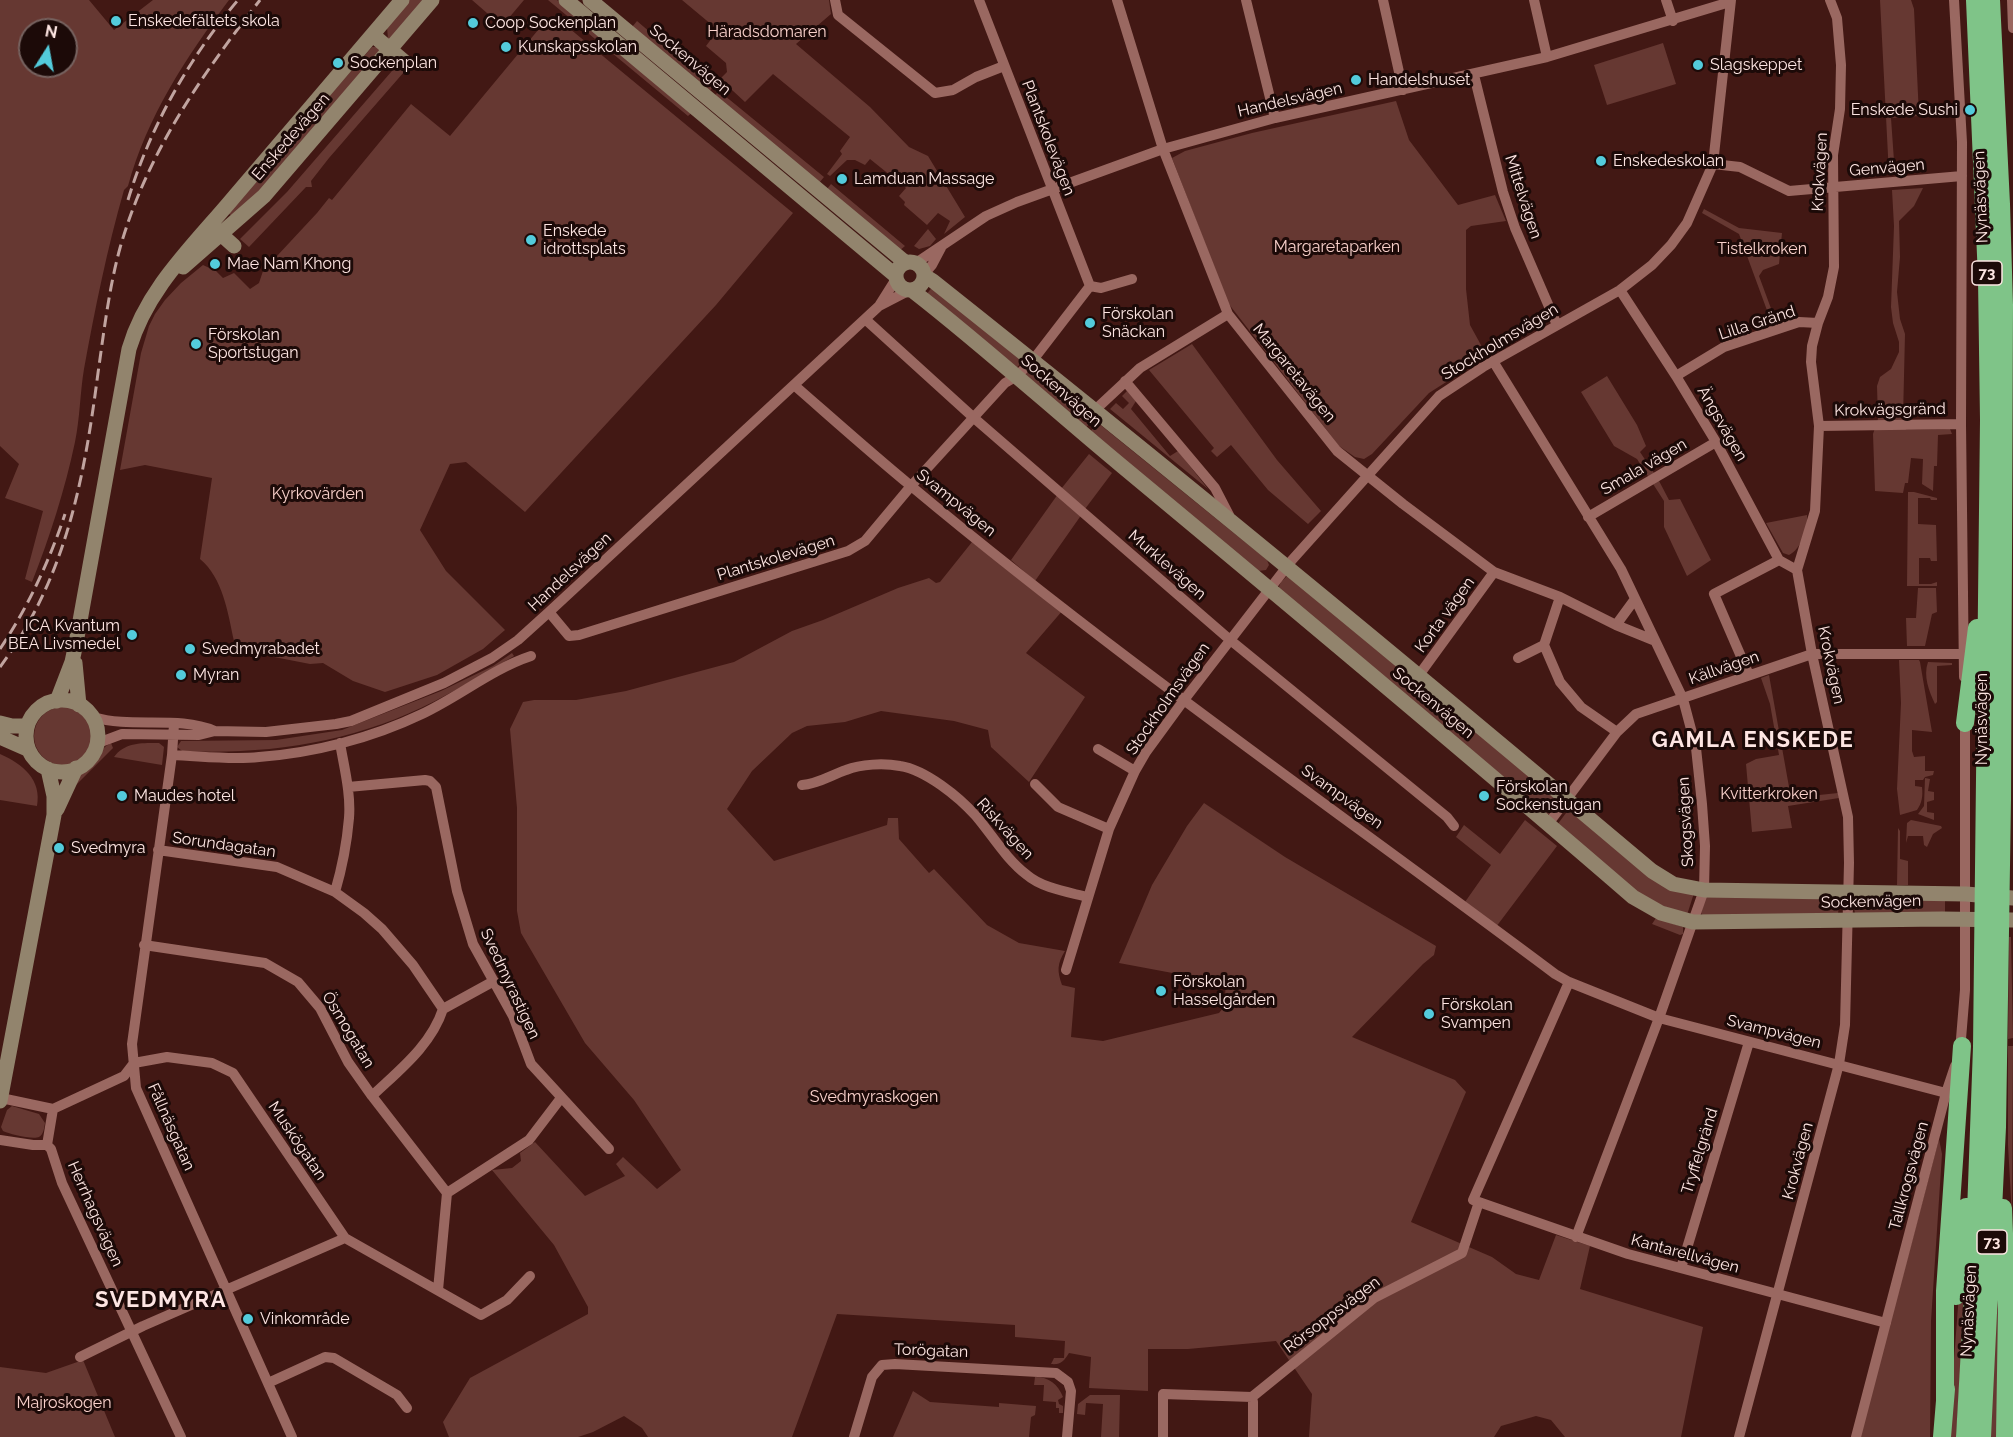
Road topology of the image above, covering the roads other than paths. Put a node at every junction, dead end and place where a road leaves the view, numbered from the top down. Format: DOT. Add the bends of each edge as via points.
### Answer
graph roads {
  1 [pos="402,0"];
  2 [pos="432,0"];
  3 [pos="566,0"];
  4 [pos="590,0"];
  5 [pos="835,0"];
  6 [pos="979,0"];
  7 [pos="1117,0"];
  8 [pos="1246,0"];
  9 [pos="1383,0"];
  10 [pos="1534,0"];
  11 [pos="1666,0"];
  12 [pos="1830,0"];
  13 [pos="1954,0"];
  14 [pos="1975,0"];
  15 [pos="1991,0"];
  16 [pos="2012,0"];
  17 [pos="1731,1"];
  18 [pos="1673,21"];
  19 [pos="2013,28"];
  20 [pos="373,35"];
  21 [pos="391,50"];
  22 [pos="1547,57"];
  23 [pos="407,64"];
  24 [pos="1004,66"];
  25 [pos="1474,75"];
  26 [pos="1403,90"];
  27 [pos="1275,118"];
  28 [pos="1162,149"];
  29 [pos="1713,164"];
  30 [pos="1962,176"];
  31 [pos="1833,188"];
  32 [pos="1051,189"];
  33 [pos="216,229"];
  34 [pos="234,246"];
  35 [pos="918,269"];
  36 [pos="896,278"];
  37 [pos="1132,279"];
  38 [pos="1090,286"];
  39 [pos="1620,290"];
  40 [pos="911,291"];
  41 [pos="879,306"];
  42 [pos="1228,314"];
  43 [pos="865,319"];
  44 [pos="1818,323"];
  45 [pos="1557,325"];
  46 [pos="1033,360"];
  47 [pos="1493,361"];
  48 [pos="1676,375"];
  49 [pos="1017,376"];
  50 [pos="1125,381"];
  51 [pos="794,385"];
  52 [pos="1095,410"];
  53 [pos="974,418"];
  54 [pos="1961,424"];
  55 [pos="1819,426"];
  56 [pos="1716,442"];
  57 [pos="1369,476"];
  58 [pos="911,486"];
  59 [pos="2002,511"];
  60 [pos="1588,517"];
  61 [pos="1234,523"];
  62 [pos="1988,545"];
  63 [pos="1779,560"];
  64 [pos="1287,567"];
  65 [pos="1797,570"];
  66 [pos="1494,572"];
  67 [pos="1269,589"];
  68 [pos="1560,597"];
  69 [pos="1635,599"];
  70 [pos="549,612"];
  71 [pos="1616,625"];
  72 [pos="1229,639"];
  73 [pos="1653,640"];
  74 [pos="76,643"];
  75 [pos="1544,645"];
  76 [pos="1812,654"];
  77 [pos="1963,654"];
  78 [pos="531,656"];
  79 [pos="1518,658"];
  80 [pos="1419,675"];
  81 [pos="1749,675"];
  82 [pos="1683,699"];
  83 [pos="1184,700"];
  84 [pos="57,701"];
  85 [pos="2013,704"];
  86 [pos="79,705"];
  87 [pos="93,717"];
  88 [pos="0,723"];
  89 [pos="1965,723"];
  90 [pos="27,726"];
  91 [pos="174,729"];
  92 [pos="1617,732"];
  93 [pos="0,737"];
  94 [pos="98,743"];
  95 [pos="340,743"];
  96 [pos="27,749"];
  97 [pos="1098,750"];
  98 [pos="172,755"];
  99 [pos="76,768"];
  100 [pos="48,769"];
  101 [pos="1136,771"];
  102 [pos="1035,784"];
  103 [pos="802,785"];
  104 [pos="348,787"];
  105 [pos="1567,800"];
  106 [pos="1993,800"];
  107 [pos="54,815"];
  108 [pos="1548,824"];
  109 [pos="1454,826"];
  110 [pos="1109,829"];
  111 [pos="158,850"];
  112 [pos="1704,890"];
  113 [pos="335,892"];
  114 [pos="1848,893"];
  115 [pos="1966,894"];
  116 [pos="1087,897"];
  117 [pos="2013,898"];
  118 [pos="1965,920"];
  119 [pos="2013,920"];
  120 [pos="1847,921"];
  121 [pos="1693,922"];
  122 [pos="144,945"];
  123 [pos="1066,970"];
  124 [pos="494,981"];
  125 [pos="1569,982"];
  126 [pos="443,1009"];
  127 [pos="1659,1018"];
  128 [pos="1749,1042"];
  129 [pos="1962,1046"];
  130 [pos="1990,1047"];
  131 [pos="134,1063"];
  132 [pos="1839,1064"];
  133 [pos="1946,1093"];
  134 [pos="372,1096"];
  135 [pos="561,1098"];
  136 [pos="6,1100"];
  137 [pos="53,1109"];
  138 [pos="1997,1127"];
  139 [pos="1979,1134"];
  140 [pos="0,1140"];
  141 [pos="46,1144"];
  142 [pos="609,1149"];
  143 [pos="447,1193"];
  144 [pos="1479,1202"];
  145 [pos="1576,1237"];
  146 [pos="345,1239"];
  147 [pos="1681,1268"];
  148 [pos="531,1276"];
  149 [pos="438,1290"];
  150 [pos="226,1291"];
  151 [pos="1778,1295"];
  152 [pos="1886,1323"];
  153 [pos="132,1332"];
  154 [pos="80,1357"];
  155 [pos="268,1383"];
  156 [pos="2013,1386"];
  157 [pos="1252,1397"];
  158 [pos="1945,1401"];
  159 [pos="406,1408"];
  160 [pos="181,1437"];
  161 [pos="292,1437"];
  162 [pos="854,1437"];
  163 [pos="1067,1437"];
  164 [pos="1163,1437"];
  165 [pos="1253,1437"];
  166 [pos="1739,1437"];
  167 [pos="1856,1437"];
  168 [pos="1942,1437"];
  169 [pos="1965,1437"];
  170 [pos="1982,1437"];
  171 [pos="2005,1437"];
  1 -- 20 [label="street, Enskedevägen"];
  2 -- 21 [label="street, Enskedevägen"];
  3 -- 36 [label="street, Sockenvägen"];
  4 -- 35 [label="street, Sockenvägen"];
  5 -- 24 [label="street" via="838,15 935,93 953,90"];
  6 -- 24 [label="street, Plantskolevägen"];
  7 -- 28 [label="street, Margaretavägen"];
  8 -- 27 [label="street"];
  9 -- 26 [label="street"];
  10 -- 22 [label="street"];
  11 -- 18 [label="street"];
  12 -- 31 [label="street, Krokvägen" via="1837,18 1841,65"];
  13 -- 30 [label="street, Nynäsvägen"];
  14 -- 62 [label="highway, Nynäsvägen / 73" via="1989,349"];
  15 -- 59 [label="highway, Nynäsvägen / 73" via="2004,305"];
  16 -- 19 [label="street"];
  17 -- 18 [label="street, Handelsvägen"];
  17 -- 29 [label="street, Stockholmsvägen"];
  18 -- 22 [label="street, Handelsvägen"];
  20 -- 21 [label="street"];
  20 -- 33 [label="street, Enskedevägen"];
  21 -- 23 [label="street"];
  21 -- 33 [label="street, Enskedevägen" via="264,196"];
  22 -- 25 [label="street, Handelsvägen"];
  24 -- 32 [label="street, Plantskolevägen"];
  25 -- 26 [label="street, Handelsvägen"];
  25 -- 45 [label="street, Mittelvägen" via="1503,192"];
  26 -- 27 [label="street, Handelsvägen"];
  27 -- 28 [label="street, Handelsvägen"];
  28 -- 32 [label="street, Handelsvägen"];
  28 -- 42 [label="street, Margaretavägen"];
  29 -- 31 [label="street, Genvägen" via="1740,167 1789,191"];
  29 -- 39 [label="street, Stockholmsvägen" via="1687,223 1671,245"];
  30 -- 31 [label="street, Genvägen"];
  30 -- 54 [label="street, Nynäsvägen"];
  31 -- 44 [label="street, Krokvägen" via="1834,267"];
  32 -- 35 [label="street, Handelsvägen" via="986,216 941,248 932,265"];
  32 -- 38 [label="street, Plantskolevägen"];
  33 -- 34 [label="street"];
  33 -- 74 [label="street, Enskedevägen" via="180,270 162,282 139,320 129,349"];
  35 -- 36 [label="street" via="899,268"];
  35 -- 40 [label="street" via="923,284"];
  35 -- 46 [label="street, Sockenvägen"];
  36 -- 40 [label="street, Sockenvägen" via="898,285"];
  36 -- 41 [label="street, Handelsvägen"];
  37 -- 38 [label="street" via="1101,288"];
  38 -- 46 [label="street, Plantskolevägen"];
  39 -- 45 [label="street, Stockholmsvägen"];
  39 -- 48 [label="street, Ängsvägen"];
  40 -- 41 [label="street, Handelsvägen"];
  40 -- 49 [label="street, Sockenvägen"];
  41 -- 43 [label="street, Handelsvägen"];
  42 -- 50 [label="street"];
  42 -- 57 [label="street, Margaretavägen" via="1337,451"];
  43 -- 51 [label="street, Handelsvägen"];
  43 -- 53 [label="street, Murklevägen"];
  44 -- 48 [label="street, Lilla Gränd" via="1799,322 1724,347"];
  44 -- 55 [label="street, Krokvägen" via="1810,362"];
  45 -- 47 [label="street, Stockholmsvägen"];
  46 -- 49 [label="street, Plantskolevägen"];
  46 -- 52 [label="street, Sockenvägen"];
  47 -- 57 [label="street, Stockholmsvägen" via="1439,396"];
  47 -- 60 [label="street, Skogsvägen"];
  48 -- 56 [label="street, Ängsvägen"];
  49 -- 53 [label="street, Plantskolevägen" via="1005,383"];
  49 -- 67 [label="street, Sockenvägen"];
  50 -- 52 [label="street"];
  50 -- 61 [label="street, Sockenvägen" via="1215,488"];
  51 -- 58 [label="street, Svampvägen"];
  51 -- 70 [label="street, Handelsvägen"];
  52 -- 61 [label="street, Sockenvägen"];
  53 -- 58 [label="street, Plantskolevägen"];
  53 -- 72 [label="street, Murklevägen"];
  54 -- 55 [label="street, Krokvägsgränd"];
  54 -- 77 [label="street, Nynäsvägen"];
  55 -- 65 [label="street, Krokvägen" via="1815,511"];
  56 -- 60 [label="street, Smala vägen"];
  56 -- 63 [label="street, Ängsvägen"];
  57 -- 64 [label="street, Stockholmsvägen"];
  57 -- 66 [label="street, Margaretavägen"];
  58 -- 70 [label="street, Plantskolevägen" via="865,541 848,551 579,635 569,636"];
  58 -- 83 [label="street, Svampvägen"];
  59 -- 85 [label="highway" via="2009,546"];
  59 -- 106 [label="highway, Nynäsvägen / 73"];
  60 -- 69 [label="street, Skogsvägen"];
  61 -- 64 [label="street, Sockenvägen"];
  62 -- 89 [label="highway"];
  62 -- 106 [label="highway, Nynäsvägen / 73"];
  63 -- 65 [label="street"];
  63 -- 81 [label="street" via="1714,594"];
  64 -- 67 [label="street, Stockholmsvägen"];
  64 -- 80 [label="street, Sockenvägen"];
  65 -- 76 [label="street, Krokvägen"];
  66 -- 68 [label="street, Margaretavägen"];
  66 -- 80 [label="street, Korta vägen"];
  67 -- 72 [label="street, Stockholmsvägen"];
  67 -- 108 [label="street, Sockenvägen"];
  68 -- 71 [label="street, Margaretavägen"];
  68 -- 75 [label="street"];
  69 -- 71 [label="street"];
  69 -- 73 [label="street, Skogsvägen"];
  70 -- 91 [label="street, Handelsvägen" via="492,658 374,713 336,724 266,732 215,731 201,725"];
  71 -- 73 [label="street, Margaretavägen"];
  72 -- 83 [label="street, Stockholmsvägen"];
  72 -- 109 [label="street, Murklevägen"];
  73 -- 82 [label="street, Skogsvägen"];
  74 -- 84 [label="street, Enskedevägen"];
  74 -- 86 [label="street, Enskedevägen"];
  75 -- 79 [label="street"];
  75 -- 92 [label="street" via="1560,682 1581,707"];
  76 -- 77 [label="street, Källvägen"];
  76 -- 81 [label="street, Källvägen"];
  76 -- 114 [label="street, Krokvägen" via="1848,817"];
  77 -- 89 [label="street, Nynäsvägen"];
  78 -- 95 [label="street" via="514,661 423,714 384,731"];
  80 -- 105 [label="street, Sockenvägen"];
  81 -- 82 [label="street, Källvägen"];
  82 -- 92 [label="street, Källvägen" via="1636,714"];
  82 -- 112 [label="street, Skogsvägen" via="1696,748 1705,846"];
  83 -- 101 [label="street, Stockholmsvägen"];
  83 -- 125 [label="street, Svampvägen"];
  84 -- 86 [label="street"];
  84 -- 90 [label="street" via="44,705"];
  86 -- 87 [label="street"];
  87 -- 91 [label="street, Handelsvägen"];
  87 -- 94 [label="street" via="99,732"];
  88 -- 90 [label="street"];
  89 -- 115 [label="street, Nynäsvägen"];
  90 -- 96 [label="street"];
  91 -- 94 [label="street, Handelsvägen" via="122,734"];
  91 -- 98 [label="street, Fållnäsgatan"];
  92 -- 105 [label="street, Källvägen"];
  93 -- 96 [label="street"];
  94 -- 99 [label="street" via="89,759"];
  95 -- 98 [label="street" via="259,757"];
  95 -- 104 [label="street"];
  96 -- 100 [label="street"];
  97 -- 101 [label="street, Stockholmsvägen"];
  98 -- 111 [label="street, Fållnäsgatan"];
  99 -- 100 [label="street" via="66,772"];
  99 -- 107 [label="street"];
  100 -- 107 [label="street"];
  101 -- 110 [label="street, Stockholmsvägen"];
  102 -- 110 [label="street" via="1058,807"];
  103 -- 116 [label="street, Riskvägen" via="864,766 914,770 931,778 975,815 1029,877"];
  104 -- 113 [label="street" via="349,817"];
  104 -- 124 [label="street, Svedmyrastigen" via="425,780 436,787 464,919"];
  105 -- 108 [label="street, Källvägen"];
  105 -- 112 [label="street, Sockenvägen" via="1652,871 1673,884"];
  106 -- 130 [label="highway, Nynäsvägen / 73"];
  107 -- 136 [label="street"];
  108 -- 121 [label="street, Sockenvägen" via="1633,897 1661,913"];
  110 -- 116 [label="street, Stockholmsvägen"];
  111 -- 113 [label="street, Sorundagatan" via="277,867"];
  111 -- 122 [label="street, Fållnäsgatan"];
  112 -- 114 [label="street, Sockenvägen"];
  112 -- 121 [label="street, Skogsvägen"];
  113 -- 126 [label="street, Sorundagatan" via="382,929"];
  114 -- 115 [label="street, Sockenvägen"];
  114 -- 120 [label="street, Krokvägen"];
  115 -- 117 [label="street, Sockenvägen"];
  115 -- 118 [label="street, Nynäsvägen"];
  116 -- 123 [label="street, Stockholmsvägen"];
  118 -- 119 [label="street, Sockenvägen"];
  118 -- 120 [label="street, Sockenvägen"];
  118 -- 129 [label="street, Tallkrogsvägen"];
  120 -- 121 [label="street, Sockenvägen"];
  120 -- 132 [label="street, Krokvägen" via="1845,1025"];
  121 -- 127 [label="street, Skogsvägen"];
  122 -- 131 [label="street, Fållnäsgatan" via="132,1044"];
  122 -- 134 [label="street, Ösmogatan" via="251,960 286,974 320,1008 348,1062"];
  124 -- 126 [label="street"];
  124 -- 135 [label="street, Svedmyrastigen" via="513,1016 531,1064"];
  125 -- 127 [label="street, Svampvägen"];
  125 -- 144 [label="street, Rörsoppsvägen" via="1473,1200"];
  126 -- 134 [label="street" via="421,1048"];
  127 -- 128 [label="street, Svampvägen"];
  127 -- 145 [label="street, Skogsvägen"];
  128 -- 132 [label="street, Svampvägen"];
  128 -- 147 [label="street, Tryffelgränd"];
  129 -- 133 [label="street, Tallkrogsvägen"];
  129 -- 158 [label="highway" via="1945,1291"];
  130 -- 138 [label="highway, Nynäsvägen / 73"];
  130 -- 139 [label="highway, Nynäsvägen / 73"];
  131 -- 137 [label="street, Muskögatan" via="124,1076"];
  131 -- 146 [label="street, Muskögatan" via="167,1057 212,1063 233,1073"];
  131 -- 150 [label="street, Fållnäsgatan" via="136,1088"];
  132 -- 133 [label="street, Svampvägen"];
  132 -- 151 [label="street, Krokvägen"];
  133 -- 152 [label="street, Tallkrogsvägen"];
  134 -- 143 [label="street, Ösmogatan"];
  135 -- 142 [label="street, Svedmyrastigen"];
  135 -- 143 [label="street" via="529,1140"];
  136 -- 137 [label="street"];
  137 -- 141 [label="street"];
  138 -- 170 [label="highway, Nynäsvägen / 73"];
  138 -- 171 [label="highway" via="2007,1309"];
  139 -- 158 [label="highway" via="1962,1233"];
  139 -- 169 [label="highway, Nynäsvägen / 73"];
  140 -- 141 [label="street"];
  141 -- 153 [label="street, Herrhagsvägen"];
  143 -- 149 [label="street"];
  144 -- 145 [label="street, Kantarellvägen"];
  144 -- 157 [label="street, Rörsoppsvägen" via="1462,1252 1374,1298"];
  145 -- 147 [label="street, Kantarellvägen"];
  146 -- 149 [label="street, Muskögatan"];
  146 -- 150 [label="street"];
  147 -- 151 [label="street, Kantarellvägen"];
  148 -- 149 [label="street, Muskögatan" via="507,1300 481,1315"];
  150 -- 153 [label="street"];
  150 -- 155 [label="street, Fållnäsgatan"];
  151 -- 152 [label="street, Kantarellvägen"];
  151 -- 166 [label="street, Krokvägen"];
  152 -- 167 [label="street, Tallkrogsvägen"];
  153 -- 154 [label="street"];
  153 -- 160 [label="street, Herrhagsvägen"];
  155 -- 159 [label="street" via="325,1357 334,1358 397,1395"];
  155 -- 161 [label="street, Fållnäsgatan"];
  156 -- 171 [label="highway" via="2010,1425"];
  157 -- 164 [label="street" via="1163,1394"];
  157 -- 165 [label="street"];
  158 -- 168 [label="highway"];
  162 -- 163 [label="street, Torögatan" via="872,1377 882,1365 895,1364 1056,1373 1068,1382 1071,1391"];
}
